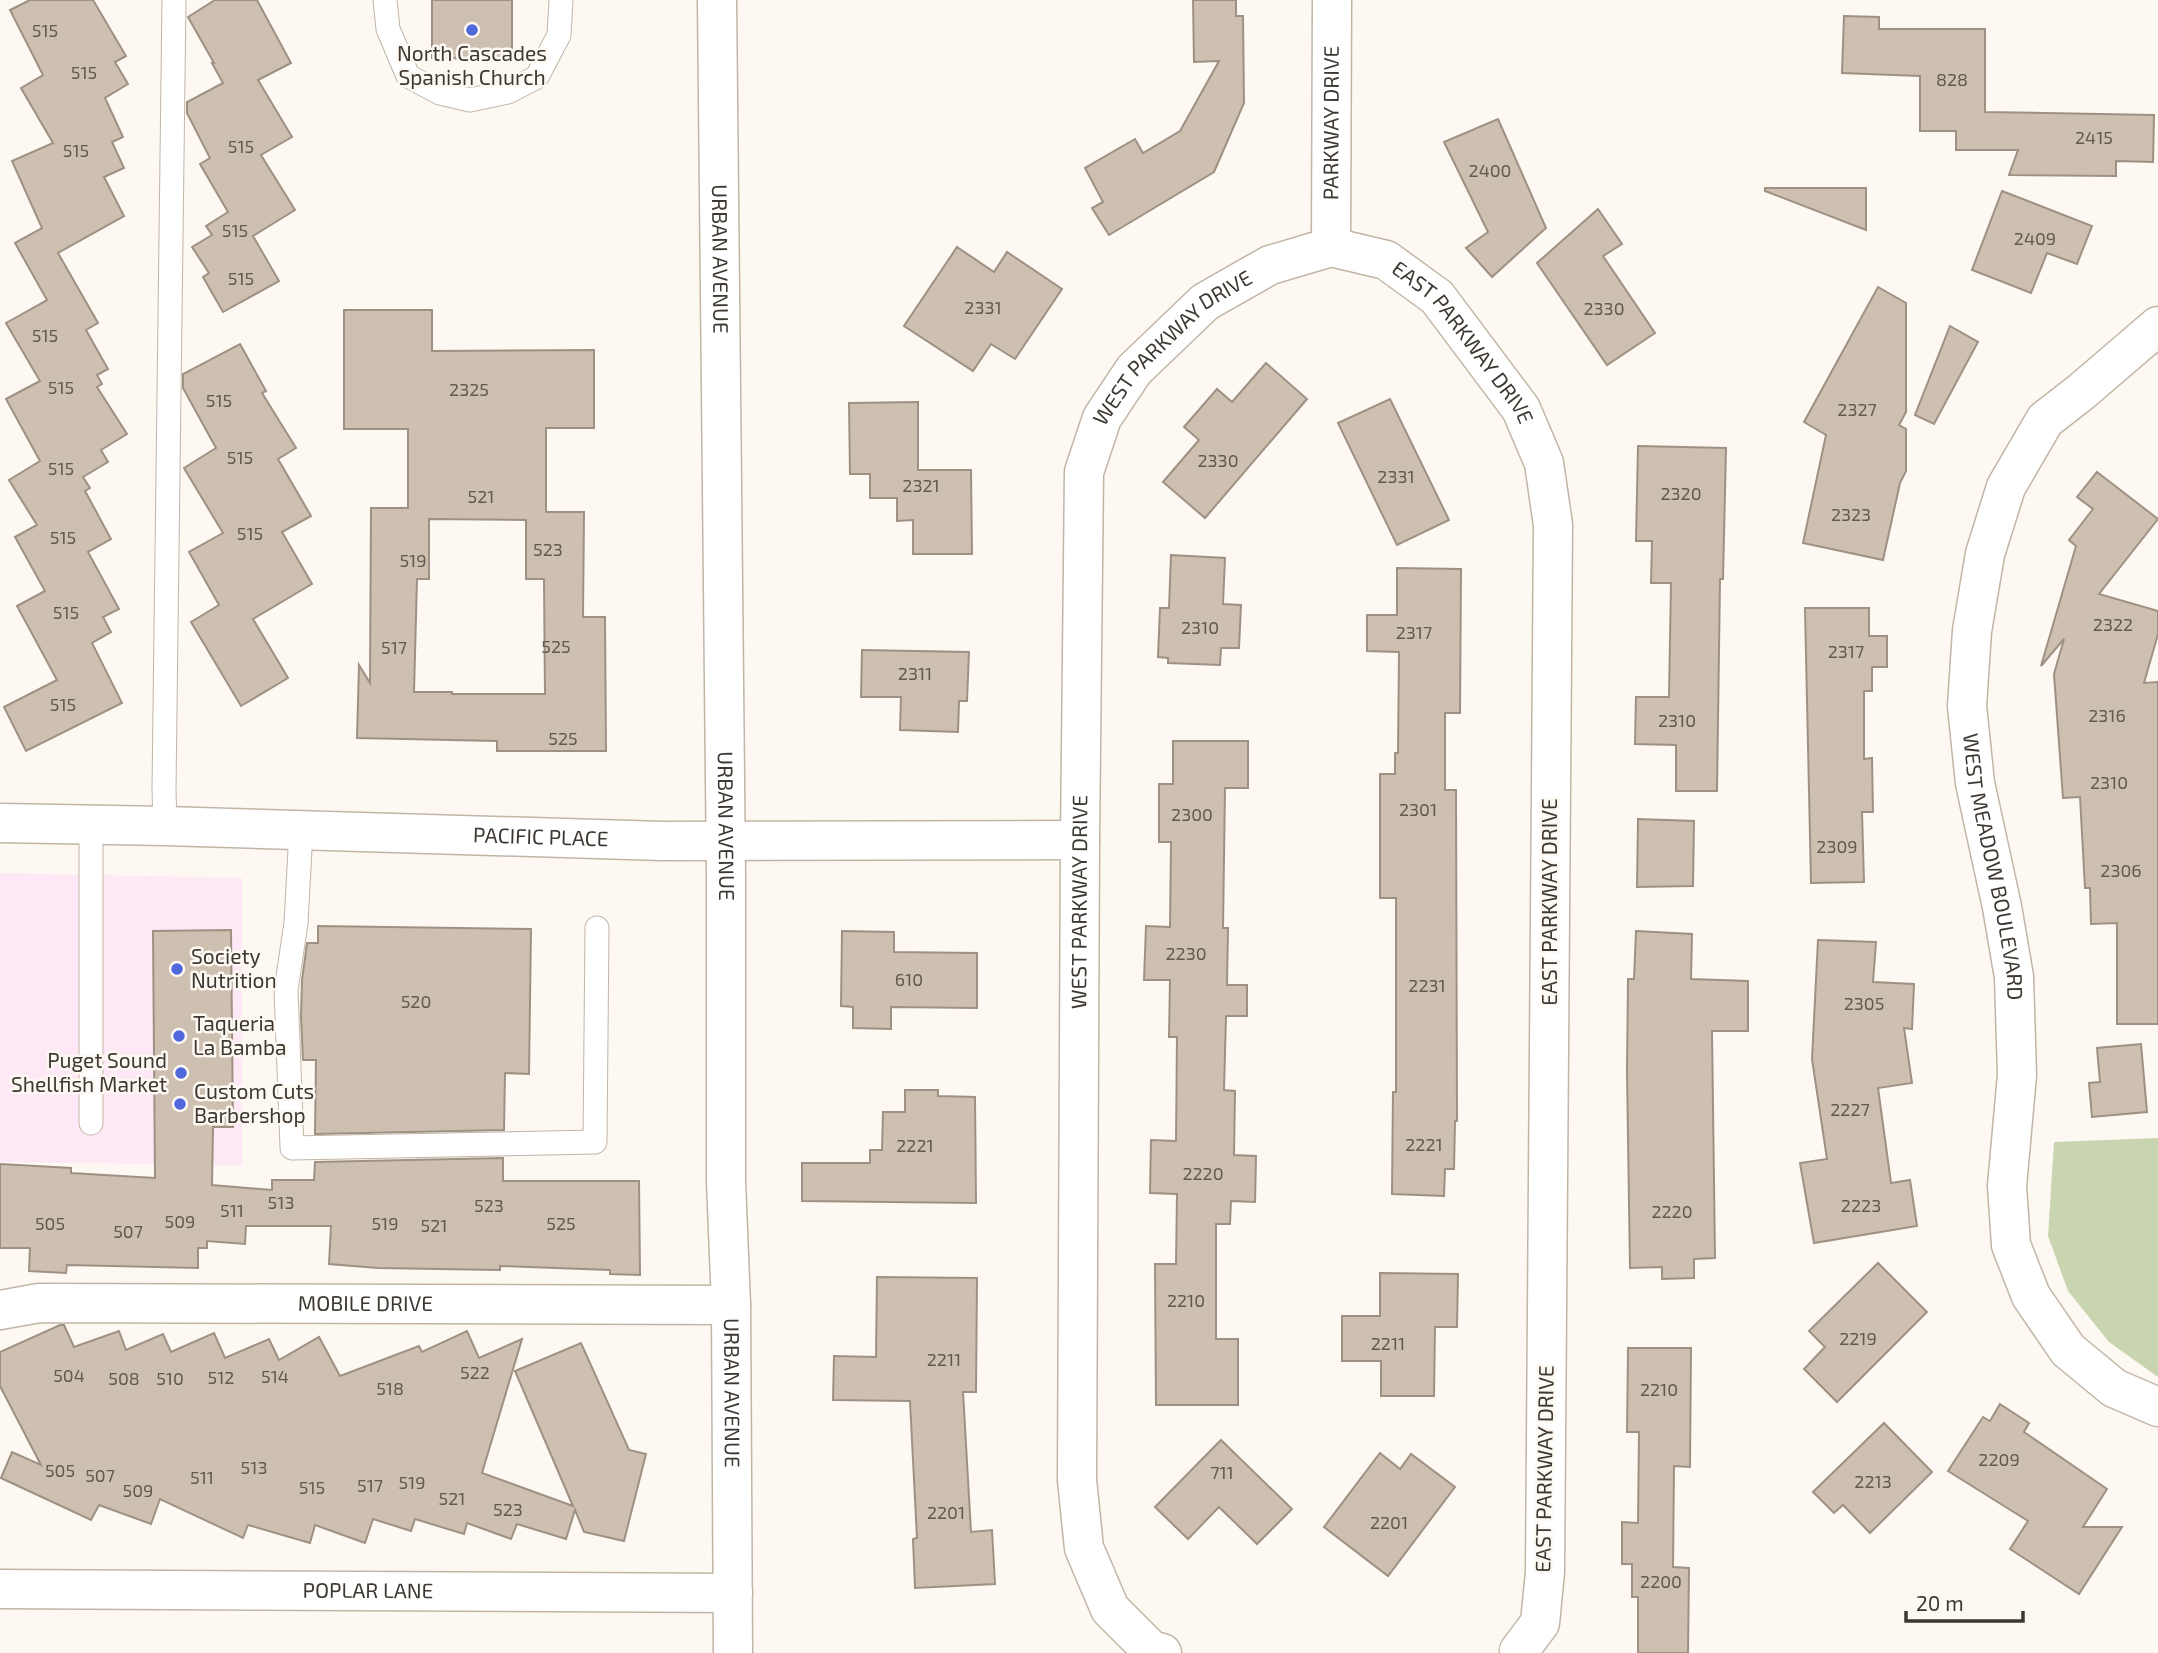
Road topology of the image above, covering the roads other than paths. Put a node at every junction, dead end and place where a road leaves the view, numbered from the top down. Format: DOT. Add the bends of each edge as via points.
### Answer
graph roads {
  1 [pos="174,0"];
  2 [pos="385,0"];
  3 [pos="561,0"];
  4 [pos="717,0"];
  5 [pos="1332,0"];
  6 [pos="1331,247"];
  7 [pos="2158,326"];
  8 [pos="0,823"];
  9 [pos="92,825"];
  10 [pos="165,826"];
  11 [pos="302,831"];
  12 [pos="726,841"];
  13 [pos="1080,841"];
  14 [pos="597,928"];
  15 [pos="91,1123"];
  16 [pos="731,1305"];
  17 [pos="0,1310"];
  18 [pos="2158,1408"];
  19 [pos="0,1589"];
  20 [pos="733,1593"];
  21 [pos="1518,1652"];
  22 [pos="733,1653"];
  23 [pos="1162,1653"];
  1 -- 10 [label="lane"];
  2 -- 3 [label="lane" via="388,29 408,76 440,93 470,100 508,92 537,77 559,35"];
  4 -- 12 [label="street, URBAN AVENUE"];
  5 -- 6 [label="street, PARKWAY DRIVE"];
  6 -- 13 [label="street, WEST PARKWAY DRIVE" via="1269,265 1205,302 1134,370 1102,418 1084,472"];
  6 -- 21 [label="street, EAST PARKWAY DRIVE" via="1386,260 1437,297 1521,409 1544,463 1553,525 1545,1572 1540,1623"];
  7 -- 18 [label="street, WEST MEADOW BOULEVARD" via="2045,420 2006,487 1985,554 1972,631 1967,706 1975,783 2014,977 2017,1075 2007,1186 2011,1245 2031,1296 2068,1350 2113,1388"];
  8 -- 9 [label="street, PACIFIC PLACE"];
  9 -- 10 [label="street, PACIFIC PLACE"];
  9 -- 15 [label="lane"];
  10 -- 11 [label="street, PACIFIC PLACE"];
  11 -- 12 [label="street, PACIFIC PLACE"];
  11 -- 14 [label="lane" via="286,990 292,1148 595,1142"];
  12 -- 13 [label="street, PACIFIC PLACE"];
  12 -- 16 [label="street, URBAN AVENUE" via="726,1181"];
  13 -- 23 [label="street, WEST PARKWAY DRIVE" via="1077,1480 1084,1548 1110,1609 1151,1650"];
  16 -- 17 [label="street, MOBILE DRIVE" via="39,1303"];
  16 -- 20 [label="street, URBAN AVENUE"];
  19 -- 20 [label="street, POPLAR LANE"];
  20 -- 22 [label="street, URBAN AVENUE"];
}
